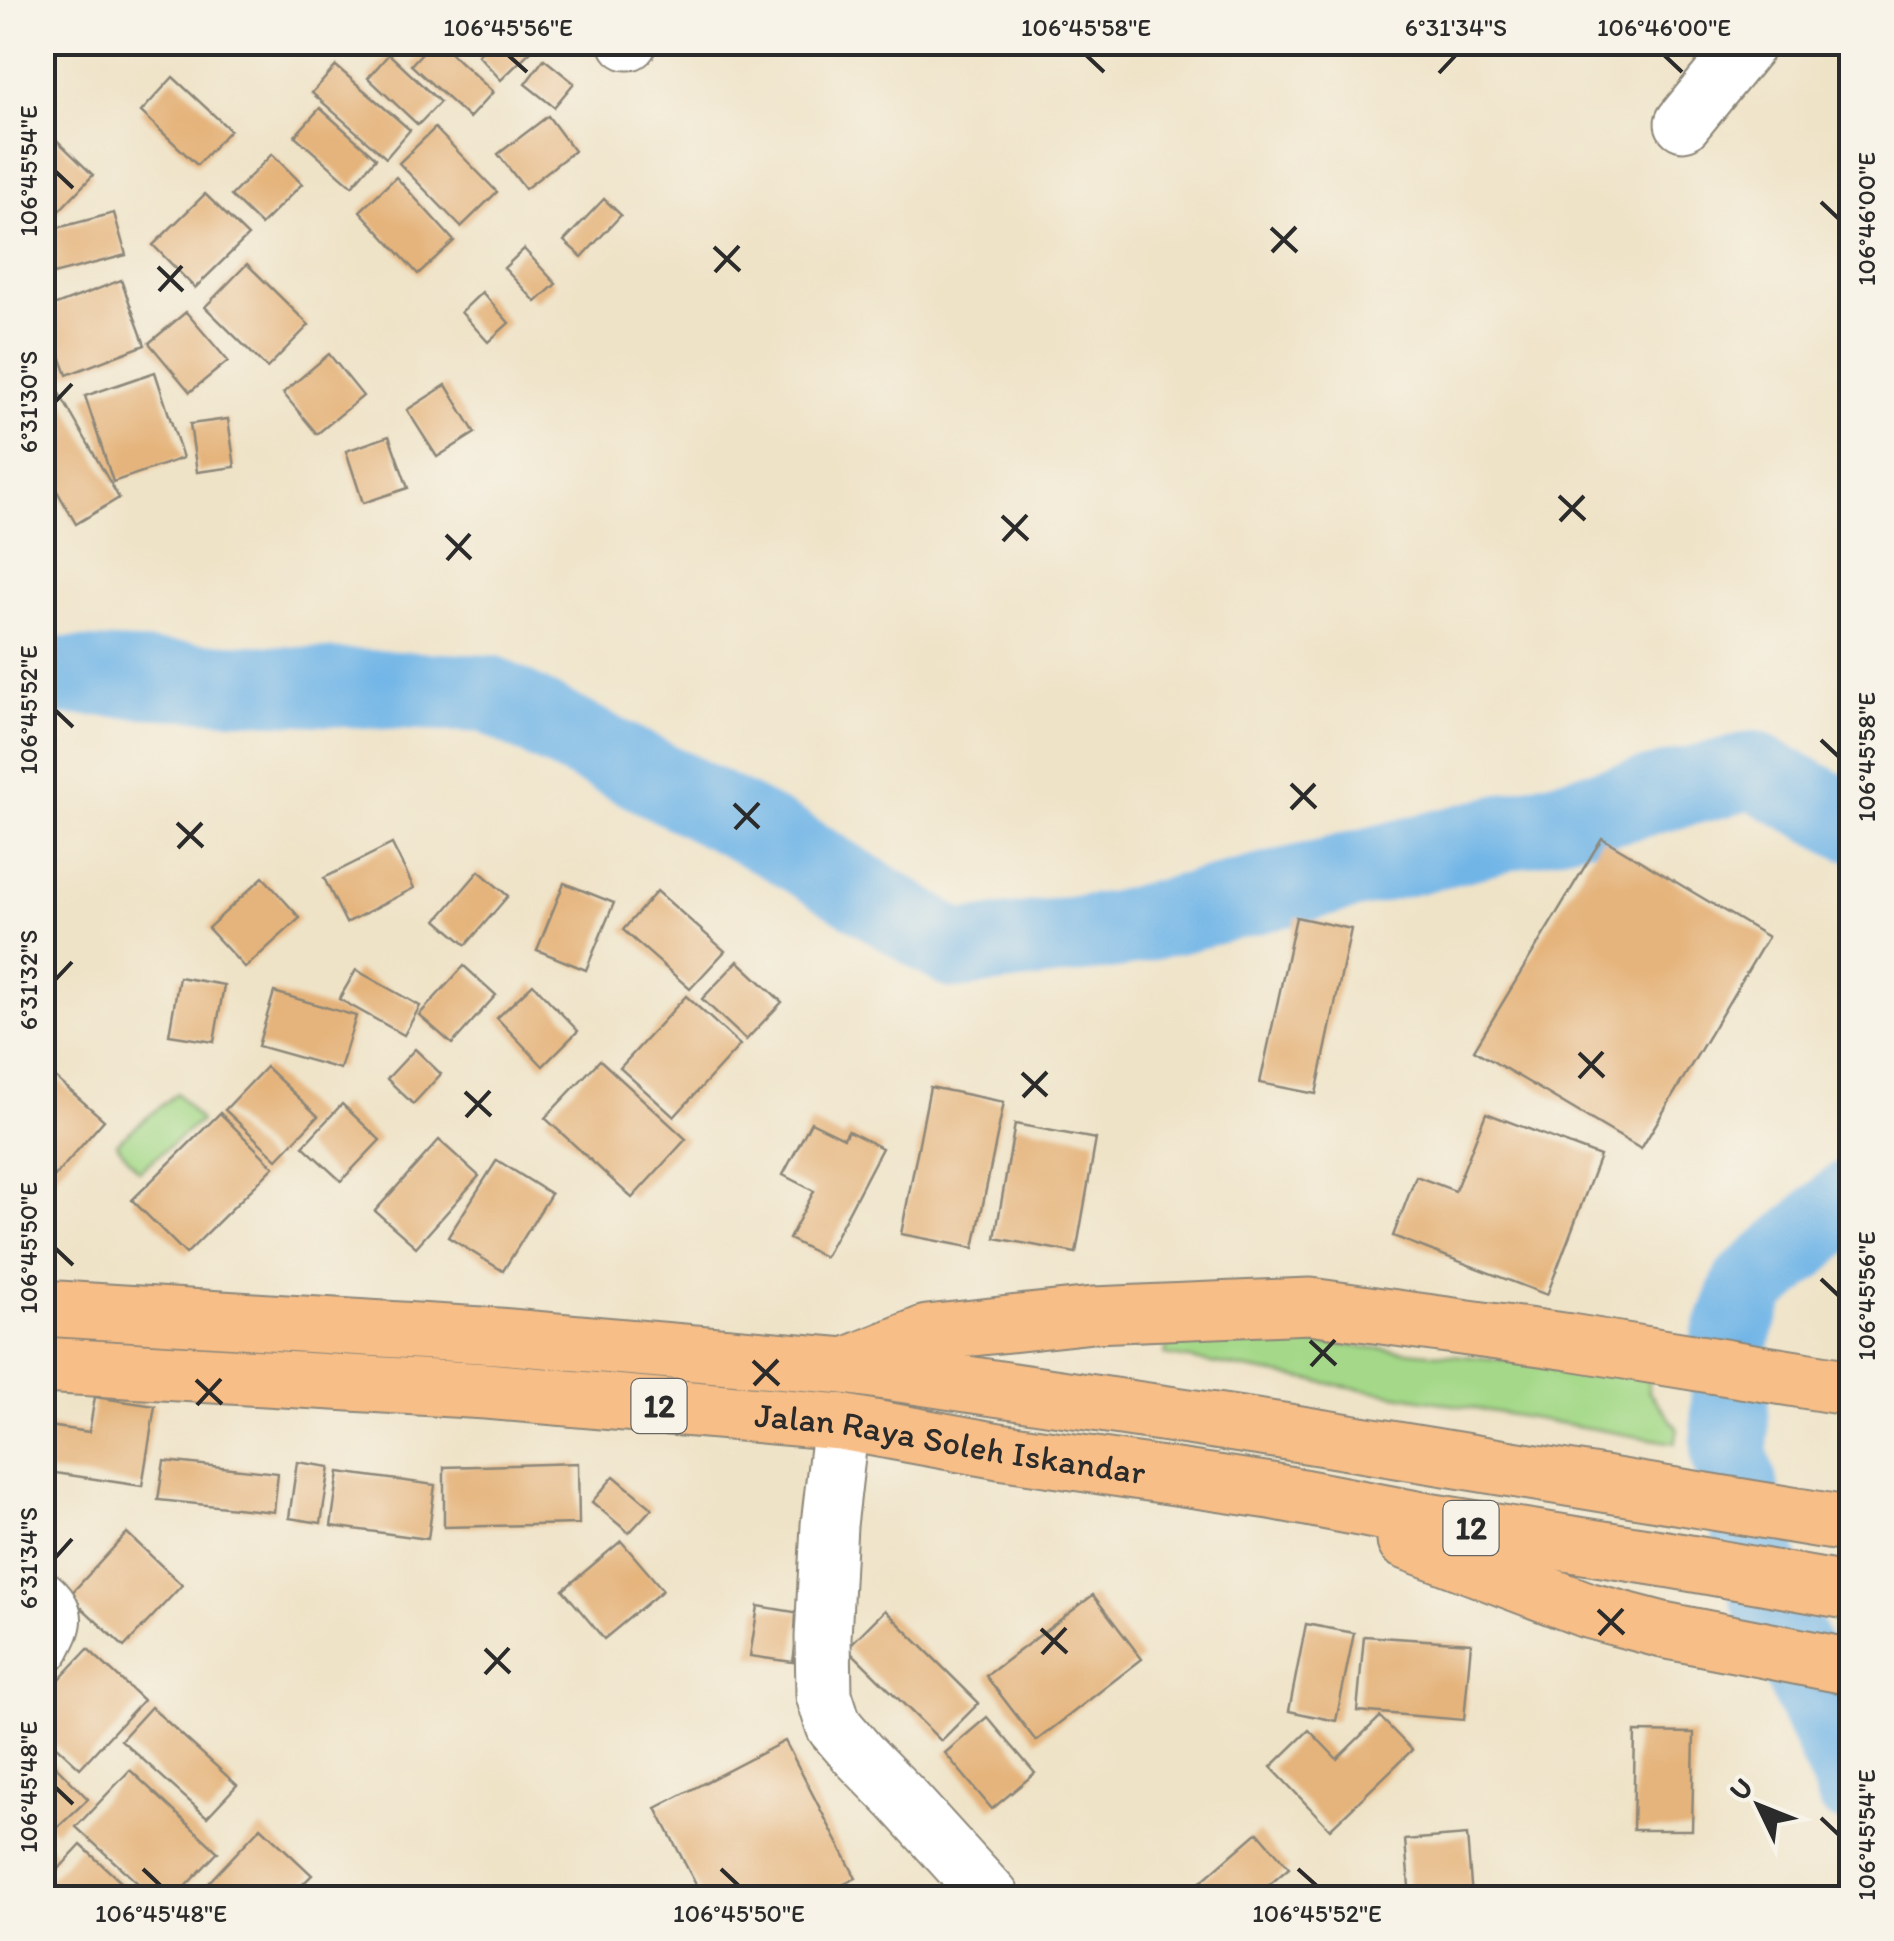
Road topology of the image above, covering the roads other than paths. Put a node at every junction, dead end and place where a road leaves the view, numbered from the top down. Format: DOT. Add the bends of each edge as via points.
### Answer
graph roads {
  1 [pos="1749,42"];
  2 [pos="1682,123"];
  3 [pos="42,1308"];
  4 [pos="42,1365"];
  5 [pos="846,1366"];
  6 [pos="1852,1388"];
  7 [pos="841,1422"];
  8 [pos="1271,1491"];
  9 [pos="1852,1525"];
  10 [pos="1852,1592"];
  11 [pos="42,1599"];
  12 [pos="43,1646"];
  13 [pos="1852,1666"];
  14 [pos="992,1898"];
  1 -- 2 [label="street"];
  3 -- 5 [label="highway, Jalan Raya Soleh Iskandar / 12"];
  4 -- 7 [label="highway, Jalan Raya Soleh Iskandar / 12" via="486,1391"];
  5 -- 6 [label="highway" via="926,1333 1092,1315 1310,1306"];
  5 -- 9 [label="highway, Jalan Raya Soleh Iskandar / 12"];
  7 -- 8 [label="highway, Jalan Raya Soleh Iskandar / 12"];
  7 -- 14 [label="street" via="823,1638 824,1694 834,1726"];
  8 -- 10 [label="highway, Jalan Raya Soleh Iskandar / 12"];
  8 -- 13 [label="highway" via="1588,1610"];
  11 -- 12 [label="street" via="54,1612"];
}
